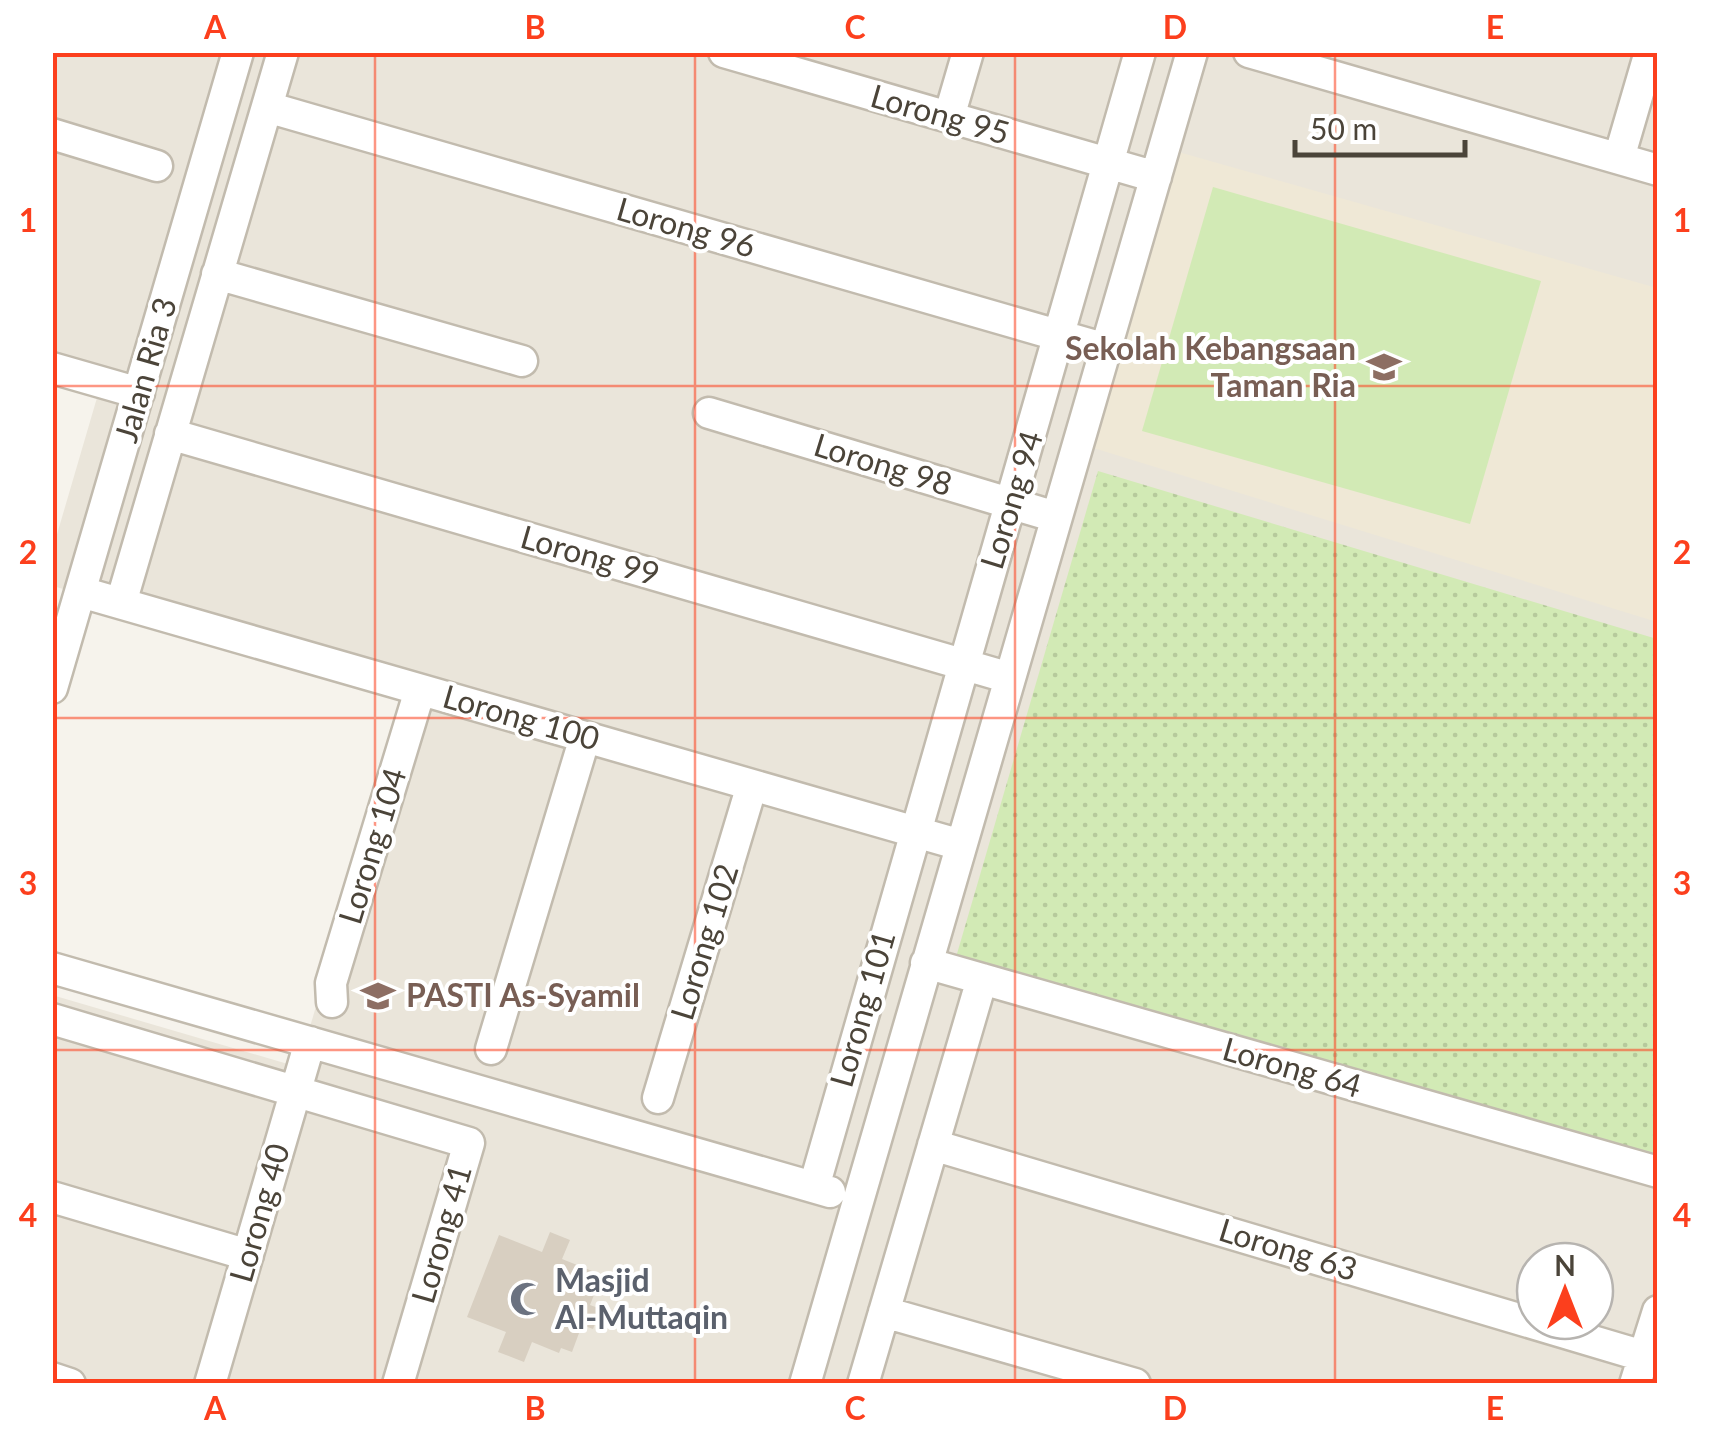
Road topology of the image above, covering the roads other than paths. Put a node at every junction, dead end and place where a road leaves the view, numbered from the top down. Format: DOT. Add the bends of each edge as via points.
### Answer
graph roads {
  1 [pos="238,52"];
  2 [pos="282,52"];
  3 [pos="724,52"];
  4 [pos="968,52"];
  5 [pos="1140,52"];
  6 [pos="1192,52"];
  7 [pos="1249,52"];
  8 [pos="1650,52"];
  9 [pos="786,61"];
  10 [pos="267,107"];
  11 [pos="949,117"];
  12 [pos="52,134"];
  13 [pos="1619,158"];
  14 [pos="1111,164"];
  15 [pos="157,166"];
  16 [pos="1658,170"];
  17 [pos="1156,176"];
  18 [pos="217,274"];
  19 [pos="1060,336"];
  20 [pos="1106,349"];
  21 [pos="522,361"];
  22 [pos="52,368"];
  23 [pos="139,393"];
  24 [pos="709,413"];
  25 [pos="170,434"];
  26 [pos="1010,503"];
  27 [pos="1056,518"];
  28 [pos="81,592"];
  29 [pos="121,604"];
  30 [pos="963,664"];
  31 [pos="1010,678"];
  32 [pos="52,688"];
  33 [pos="420,690"];
  34 [pos="585,737"];
  35 [pos="752,785"];
  36 [pos="913,831"];
  37 [pos="961,845"];
  38 [pos="926,963"];
  39 [pos="52,968"];
  40 [pos="982,980"];
  41 [pos="332,1002"];
  42 [pos="52,1019"];
  43 [pos="310,1042"];
  44 [pos="491,1049"];
  45 [pos="296,1092"];
  46 [pos="658,1098"];
  47 [pos="933,1145"];
  48 [pos="1658,1172"];
  49 [pos="814,1187"];
  50 [pos="52,1198"];
  51 [pos="857,1200"];
  52 [pos="248,1255"];
  53 [pos="1658,1311"];
  54 [pos="884,1312"];
  55 [pos="1639,1370"];
  56 [pos="52,1378"];
  57 [pos="70,1384"];
  58 [pos="210,1384"];
  59 [pos="398,1384"];
  60 [pos="805,1384"];
  61 [pos="862,1384"];
  62 [pos="1135,1384"];
  1 -- 23 [label="street, Jalan Ria 3"];
  2 -- 10 [label="street"];
  3 -- 9 [label="street, Lorong 95"];
  4 -- 11 [label="street"];
  5 -- 14 [label="street, Lorong 94"];
  6 -- 17 [label="street"];
  7 -- 13 [label="street"];
  8 -- 13 [label="street"];
  9 -- 11 [label="street, Lorong 95"];
  10 -- 18 [label="street"];
  10 -- 19 [label="street, Lorong 96"];
  11 -- 14 [label="street, Lorong 95"];
  12 -- 15 [label="street"];
  13 -- 16 [label="street"];
  14 -- 17 [label="street, Lorong 95"];
  14 -- 19 [label="street, Lorong 94"];
  17 -- 20 [label="street"];
  18 -- 21 [label="street"];
  18 -- 25 [label="street"];
  19 -- 20 [label="street, Lorong 96"];
  19 -- 26 [label="street, Lorong 94"];
  20 -- 27 [label="street"];
  22 -- 23 [label="street"];
  23 -- 28 [label="street, Jalan Ria 3"];
  24 -- 26 [label="street, Lorong 98"];
  25 -- 29 [label="street"];
  25 -- 30 [label="street, Lorong 99"];
  26 -- 27 [label="street, Lorong 98"];
  26 -- 30 [label="street, Lorong 94"];
  27 -- 31 [label="street"];
  28 -- 29 [label="street, Lorong 100"];
  28 -- 32 [label="street, Jalan Ria 3"];
  29 -- 33 [label="street, Lorong 100"];
  30 -- 31 [label="street, Lorong 99"];
  30 -- 36 [label="street, Lorong 94"];
  31 -- 37 [label="street"];
  33 -- 34 [label="street, Lorong 100"];
  33 -- 41 [label="street, Lorong 104" via="331,983"];
  34 -- 35 [label="street, Lorong 100"];
  34 -- 44 [label="street"];
  35 -- 36 [label="street, Lorong 100"];
  35 -- 46 [label="street, Lorong 102"];
  36 -- 37 [label="street, Lorong 100"];
  36 -- 49 [label="street, Lorong 101"];
  37 -- 38 [label="street"];
  38 -- 40 [label="street, Lorong 64"];
  38 -- 51 [label="street"];
  39 -- 43 [label="street"];
  40 -- 47 [label="street"];
  40 -- 48 [label="street, Lorong 64"];
  42 -- 45 [label="street"];
  43 -- 45 [label="street, Lorong 40"];
  43 -- 49 [label="street"];
  45 -- 52 [label="street, Lorong 40"];
  45 -- 59 [label="street, Lorong 41" via="469,1143"];
  47 -- 54 [label="street"];
  47 -- 55 [label="street, Lorong 63"];
  49 -- 51 [label="street"];
  50 -- 52 [label="street"];
  51 -- 60 [label="street"];
  52 -- 58 [label="street, Lorong 40"];
  53 -- 55 [label="street"];
  54 -- 61 [label="street"];
  54 -- 62 [label="street"];
  56 -- 57 [label="street"];
}
